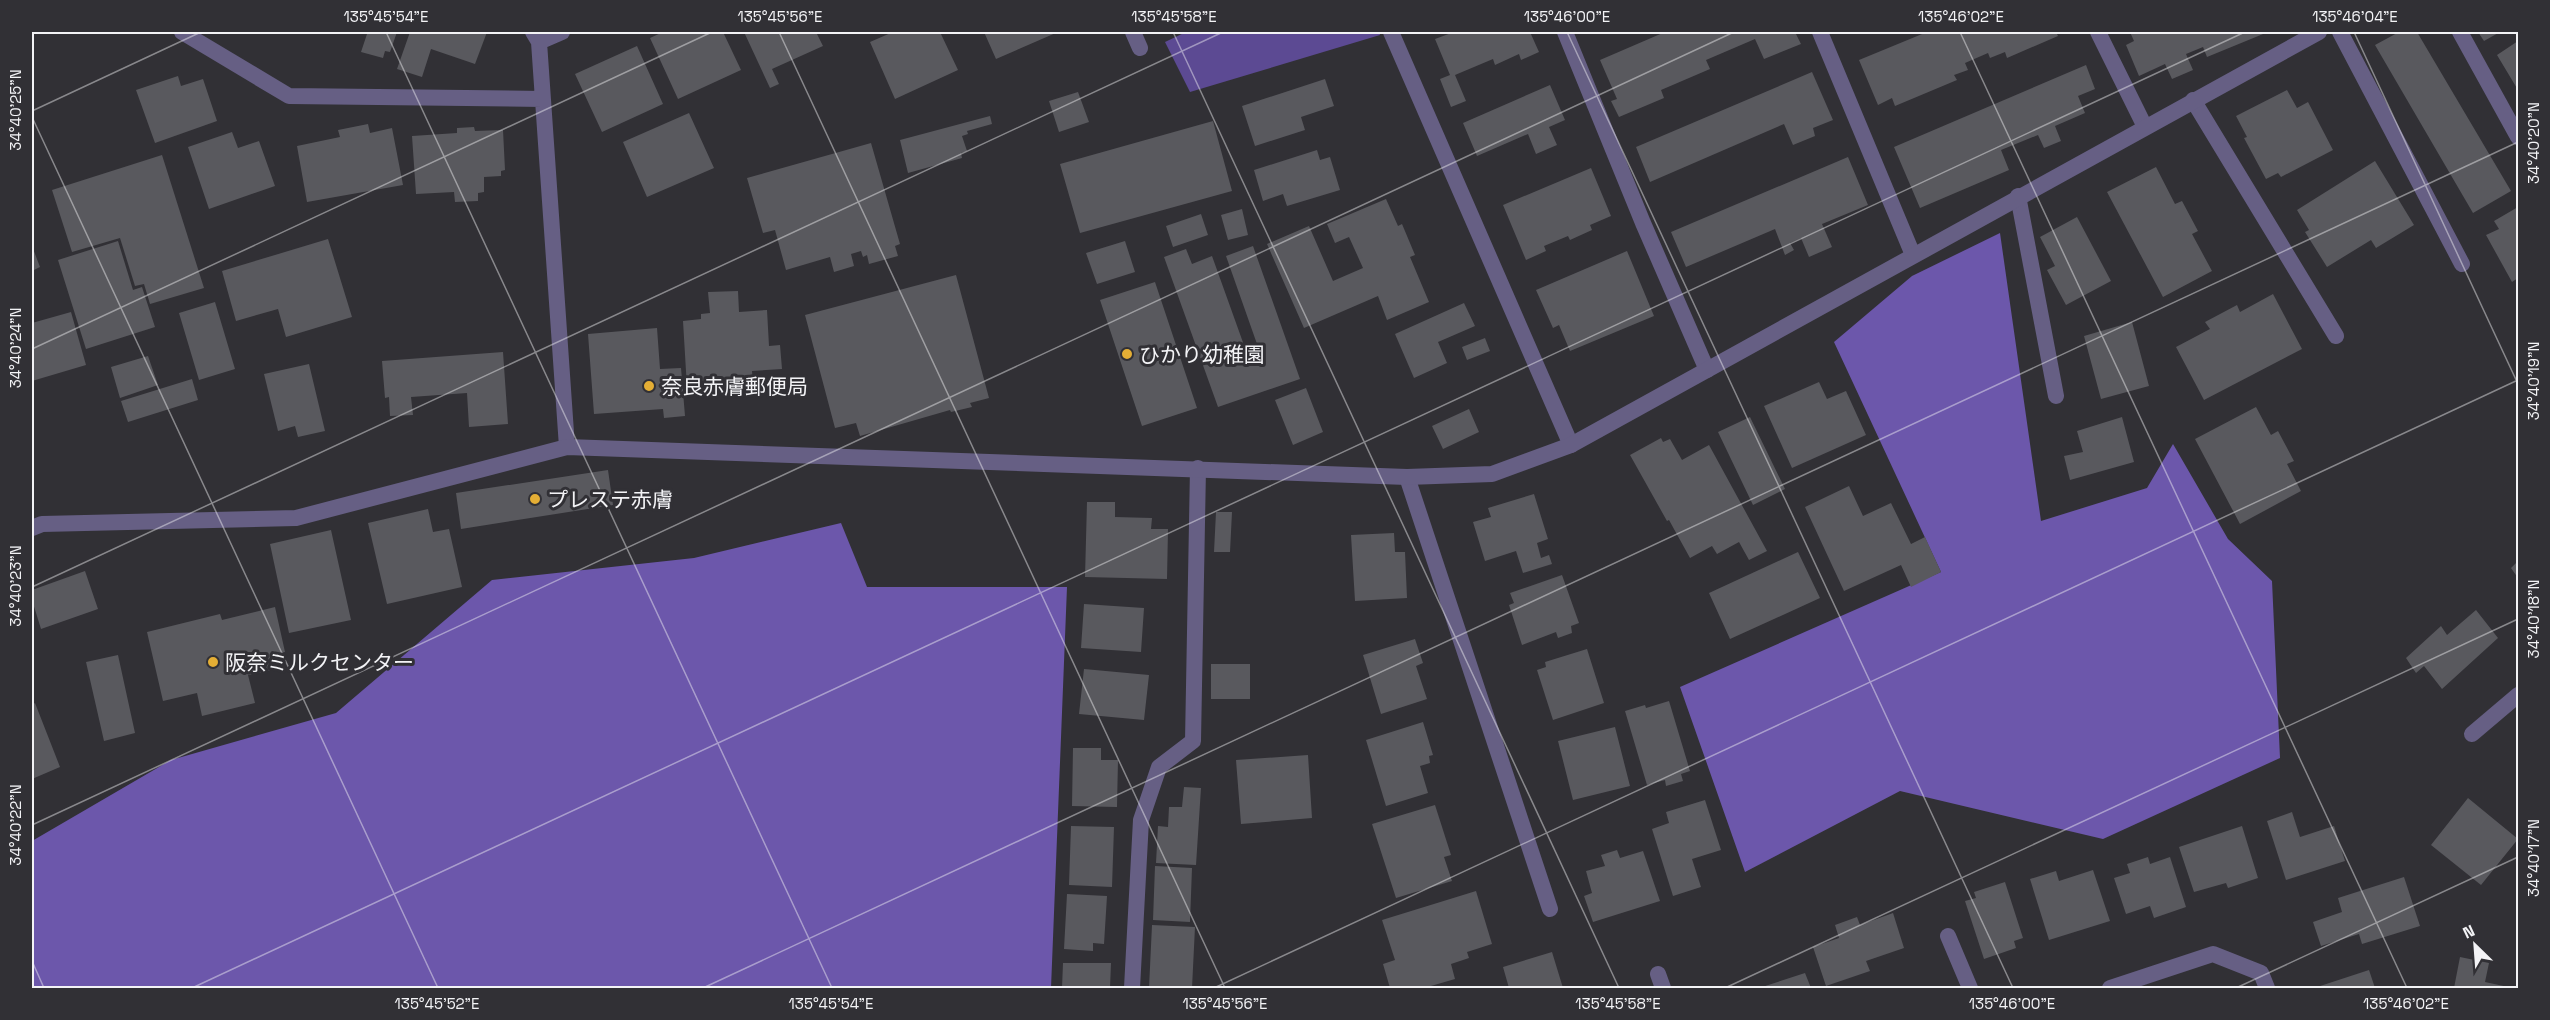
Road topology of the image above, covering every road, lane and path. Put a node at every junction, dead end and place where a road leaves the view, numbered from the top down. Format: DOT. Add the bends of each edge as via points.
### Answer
graph roads {
  1 [pos="182,32"];
  2 [pos="562,32"];
  3 [pos="1133,32"];
  4 [pos="1391,32"];
  5 [pos="1565,32"];
  6 [pos="1820,32"];
  7 [pos="2098,32"];
  8 [pos="2319,32"];
  9 [pos="2340,32"];
  10 [pos="2460,32"];
  11 [pos="536,37"];
  12 [pos="1140,48"];
  13 [pos="543,99"];
  14 [pos="2193,100"];
  15 [pos="2145,127"];
  16 [pos="2518,137"];
  17 [pos="2019,196"];
  18 [pos="1913,255"];
  19 [pos="2462,264"];
  20 [pos="2336,336"];
  21 [pos="1707,370"];
  22 [pos="2056,396"];
  23 [pos="1571,445"];
  24 [pos="567,447"];
  25 [pos="1198,468"];
  26 [pos="1407,477"];
  27 [pos="32,528"];
  28 [pos="2518,694"];
  29 [pos="2472,734"];
  30 [pos="1550,909"];
  31 [pos="1948,936"];
  32 [pos="1132,988"];
  33 [pos="1970,988"];
  34 [pos="2110,988"];
  35 [pos="2267,988"];
  1 -- 13 [label="street" via="289,96"];
  2 -- 11 [label="street"];
  3 -- 12 [label="street"];
  4 -- 23 [label="street"];
  5 -- 21 [label="street"];
  6 -- 18 [label="street"];
  7 -- 15 [label="street"];
  8 -- 14 [label="street"];
  9 -- 19 [label="street"];
  10 -- 16 [label="street"];
  11 -- 13 [label="street"];
  13 -- 24 [label="street"];
  14 -- 15 [label="street"];
  14 -- 20 [label="street"];
  15 -- 17 [label="street"];
  17 -- 18 [label="street"];
  17 -- 22 [label="street"];
  18 -- 21 [label="street"];
  21 -- 23 [label="street"];
  23 -- 26 [label="street" via="1492,474"];
  24 -- 25 [label="street"];
  24 -- 27 [label="street" via="296,518 42,524"];
  25 -- 26 [label="street"];
  25 -- 32 [label="street" via="1192,741 1159,767 1141,820"];
  26 -- 30 [label="street"];
  28 -- 29 [label="street"];
  31 -- 33 [label="street"];
  34 -- 35 [label="street" via="2213,954 2261,973"];
}
